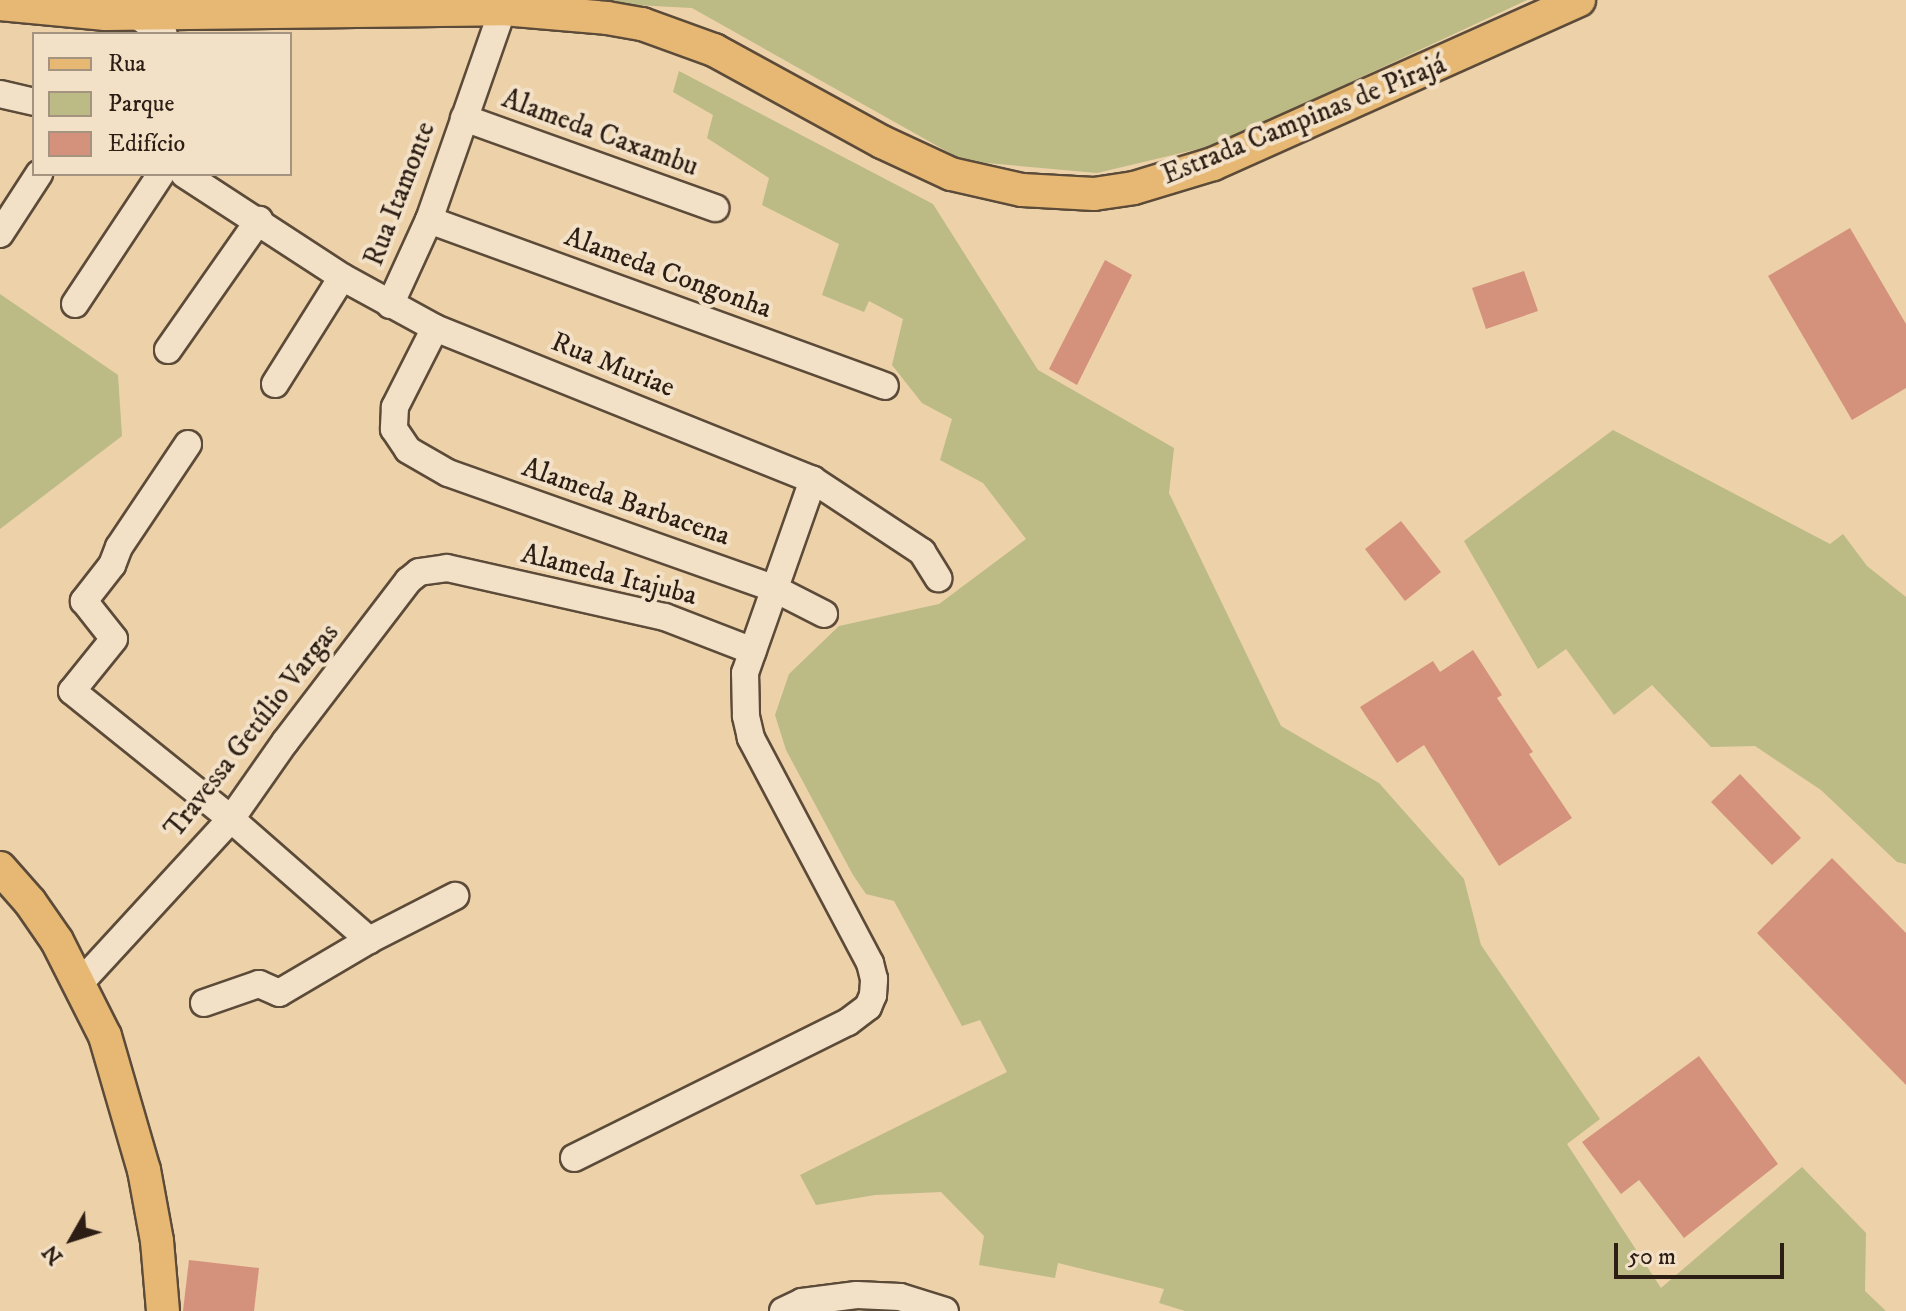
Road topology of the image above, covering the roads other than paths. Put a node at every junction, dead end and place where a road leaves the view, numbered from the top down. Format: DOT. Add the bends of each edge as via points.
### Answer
graph roads {
  1 [pos="1579,0"];
  2 [pos="0,4"];
  3 [pos="225,6"];
  4 [pos="268,6"];
  5 [pos="370,6"];
  6 [pos="129,9"];
  7 [pos="503,9"];
  8 [pos="161,32"];
  9 [pos="0,94"];
  10 [pos="32,102"];
  11 [pos="464,118"];
  12 [pos="38,176"];
  13 [pos="160,176"];
  14 [pos="187,176"];
  15 [pos="715,208"];
  16 [pos="259,220"];
  17 [pos="429,220"];
  18 [pos="0,234"];
  19 [pos="342,277"];
  20 [pos="75,304"];
  21 [pos="390,305"];
  22 [pos="435,328"];
  23 [pos="168,350"];
  24 [pos="275,384"];
  25 [pos="885,386"];
  26 [pos="188,444"];
  27 [pos="813,480"];
  28 [pos="447,568"];
  29 [pos="938,578"];
  30 [pos="775,589"];
  31 [pos="824,614"];
  32 [pos="753,651"];
  33 [pos="231,819"];
  34 [pos="0,868"];
  35 [pos="455,896"];
  36 [pos="369,940"];
  37 [pos="81,982"];
  38 [pos="204,1003"];
  39 [pos="574,1158"];
  40 [pos="163,1311"];
  41 [pos="783,1311"];
  42 [pos="945,1311"];
  1 -- 7 [label="main road, Estrada Campinas de Pirajá" via="1213,164 1094,194 1022,190 951,174 882,142 745,64 680,36 607,18"];
  2 -- 6 [label="main road, Estrada Campinas de Pirajá"];
  3 -- 4 [label="main road, Estrada Campinas de Pirajá"];
  3 -- 6 [label="main road, Estrada Campinas de Pirajá"];
  4 -- 5 [label="main road, Estrada Campinas de Pirajá"];
  5 -- 7 [label="main road, Estrada Campinas de Pirajá"];
  6 -- 8 [label="street"];
  7 -- 11 [label="street, Rua Itamonte"];
  9 -- 10 [label="street"];
  11 -- 15 [label="street, Alameda Caxambu"];
  11 -- 17 [label="street, Rua Itamonte"];
  12 -- 18 [label="street"];
  13 -- 20 [label="street"];
  14 -- 16 [label="street, Rua Itamonte"];
  16 -- 19 [label="street, Rua Itamonte"];
  16 -- 23 [label="street"];
  17 -- 21 [label="street, Rua Itamonte"];
  17 -- 25 [label="street, Alameda Congonha"];
  19 -- 21 [label="street, Rua Itamonte"];
  19 -- 24 [label="street"];
  21 -- 22 [label="street, Rua Muriae"];
  22 -- 27 [label="street, Rua Muriae"];
  22 -- 30 [label="street, Alameda Barbacena" via="395,407 394,429 408,450 448,473"];
  26 -- 33 [label="street" via="84,601 114,639 72,691"];
  27 -- 29 [label="street, Rua Muriae" via="922,552"];
  27 -- 30 [label="street"];
  28 -- 32 [label="street, Alameda Itajuba" via="665,617"];
  28 -- 33 [label="street, Travessa Getúlio Vargas" via="419,572 408,581"];
  30 -- 31 [label="street, Alameda Barbacena"];
  30 -- 32 [label="street"];
  32 -- 39 [label="street" via="745,673 751,738 870,963 873,995 868,1007 848,1022"];
  33 -- 36 [label="street"];
  33 -- 37 [label="street, Travessa Getúlio Vargas"];
  34 -- 37 [label="main road" via="30,902"];
  35 -- 36 [label="street"];
  36 -- 38 [label="street" via="279,993 259,984"];
  37 -- 40 [label="main road" via="105,1036 144,1170"];
  41 -- 42 [label="street" via="802,1302 857,1295 900,1297"];
}
